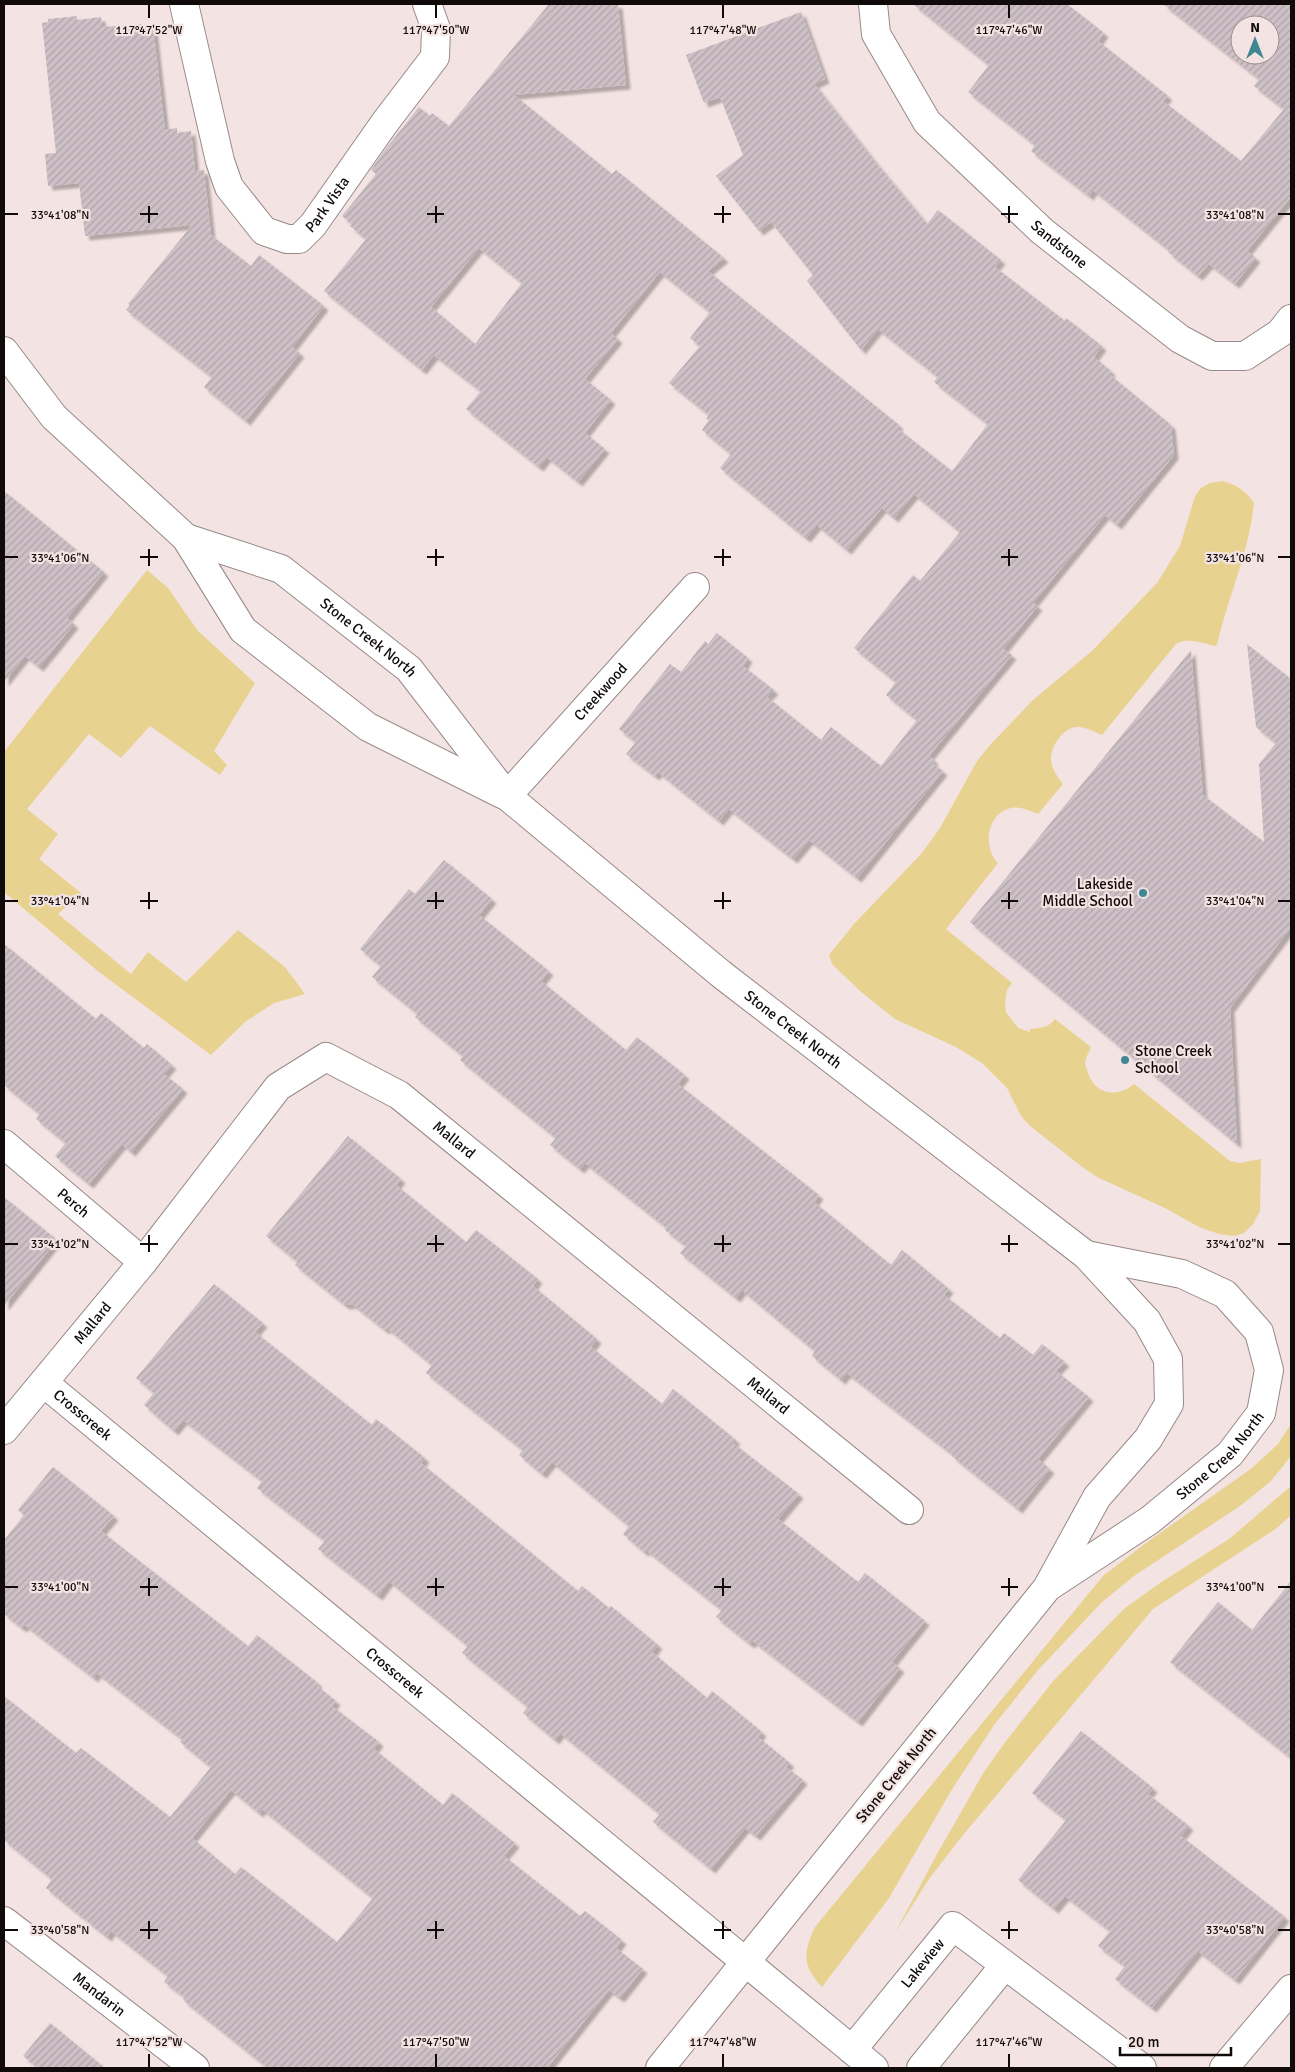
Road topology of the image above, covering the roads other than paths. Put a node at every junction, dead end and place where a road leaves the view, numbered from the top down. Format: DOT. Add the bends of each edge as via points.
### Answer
graph roads {
  1 [pos="184,4"];
  2 [pos="427,4"];
  3 [pos="873,4"];
  4 [pos="1291,319"];
  5 [pos="4,351"];
  6 [pos="186,538"];
  7 [pos="695,586"];
  8 [pos="507,796"];
  9 [pos="4,1144"];
  10 [pos="1086,1255"];
  11 [pos="143,1262"];
  12 [pos="44,1383"];
  13 [pos="4,1430"];
  14 [pos="909,1510"];
  15 [pos="1047,1588"];
  16 [pos="4,1921"];
  17 [pos="746,1962"];
  18 [pos="1004,1966"];
  19 [pos="1291,1989"];
  20 [pos="852,2050"];
  21 [pos="195,2068"];
  22 [pos="660,2068"];
  23 [pos="874,2068"];
  24 [pos="921,2068"];
  25 [pos="1142,2068"];
  26 [pos="1224,2068"];
  1 -- 2 [label="street, Park Vista" via="220,161 229,187 264,231 287,240 298,240 313,225 435,57 436,30"];
  3 -- 4 [label="street, Sandstone" via="876,34 927,122 1035,225 1180,339 1212,356 1245,356 1280,333"];
  5 -- 6 [label="street, Stone Creek North" via="54,417"];
  6 -- 8 [label="street, Stone Creek North" via="243,630 368,727"];
  6 -- 8 [label="street, Stone Creek North" via="282,569 409,669"];
  7 -- 8 [label="street, Creekwood"];
  8 -- 10 [label="street, Stone Creek North" via="721,974"];
  9 -- 11 [label="street, Perch"];
  10 -- 15 [label="street, Stone Creek North" via="1147,1321 1168,1359 1170,1404 1148,1439 1097,1497"];
  10 -- 15 [label="street, Stone Creek North" via="1182,1274 1225,1294 1259,1332 1269,1370 1261,1413 1230,1454 1150,1520"];
  11 -- 12 [label="street, Mallard"];
  11 -- 14 [label="street, Mallard" via="278,1087 326,1057 399,1095"];
  12 -- 13 [label="street"];
  12 -- 17 [label="street, Crosscreek"];
  15 -- 17 [label="street, Stone Creek North"];
  16 -- 21 [label="street, Mandarin"];
  17 -- 20 [label="street"];
  17 -- 22 [label="street, Stone Creek North"];
  18 -- 20 [label="street, Lakeview" via="953,1926"];
  18 -- 24 [label="street"];
  18 -- 25 [label="street, Lakeview"];
  19 -- 26 [label="street"];
  20 -- 23 [label="street"];
}
